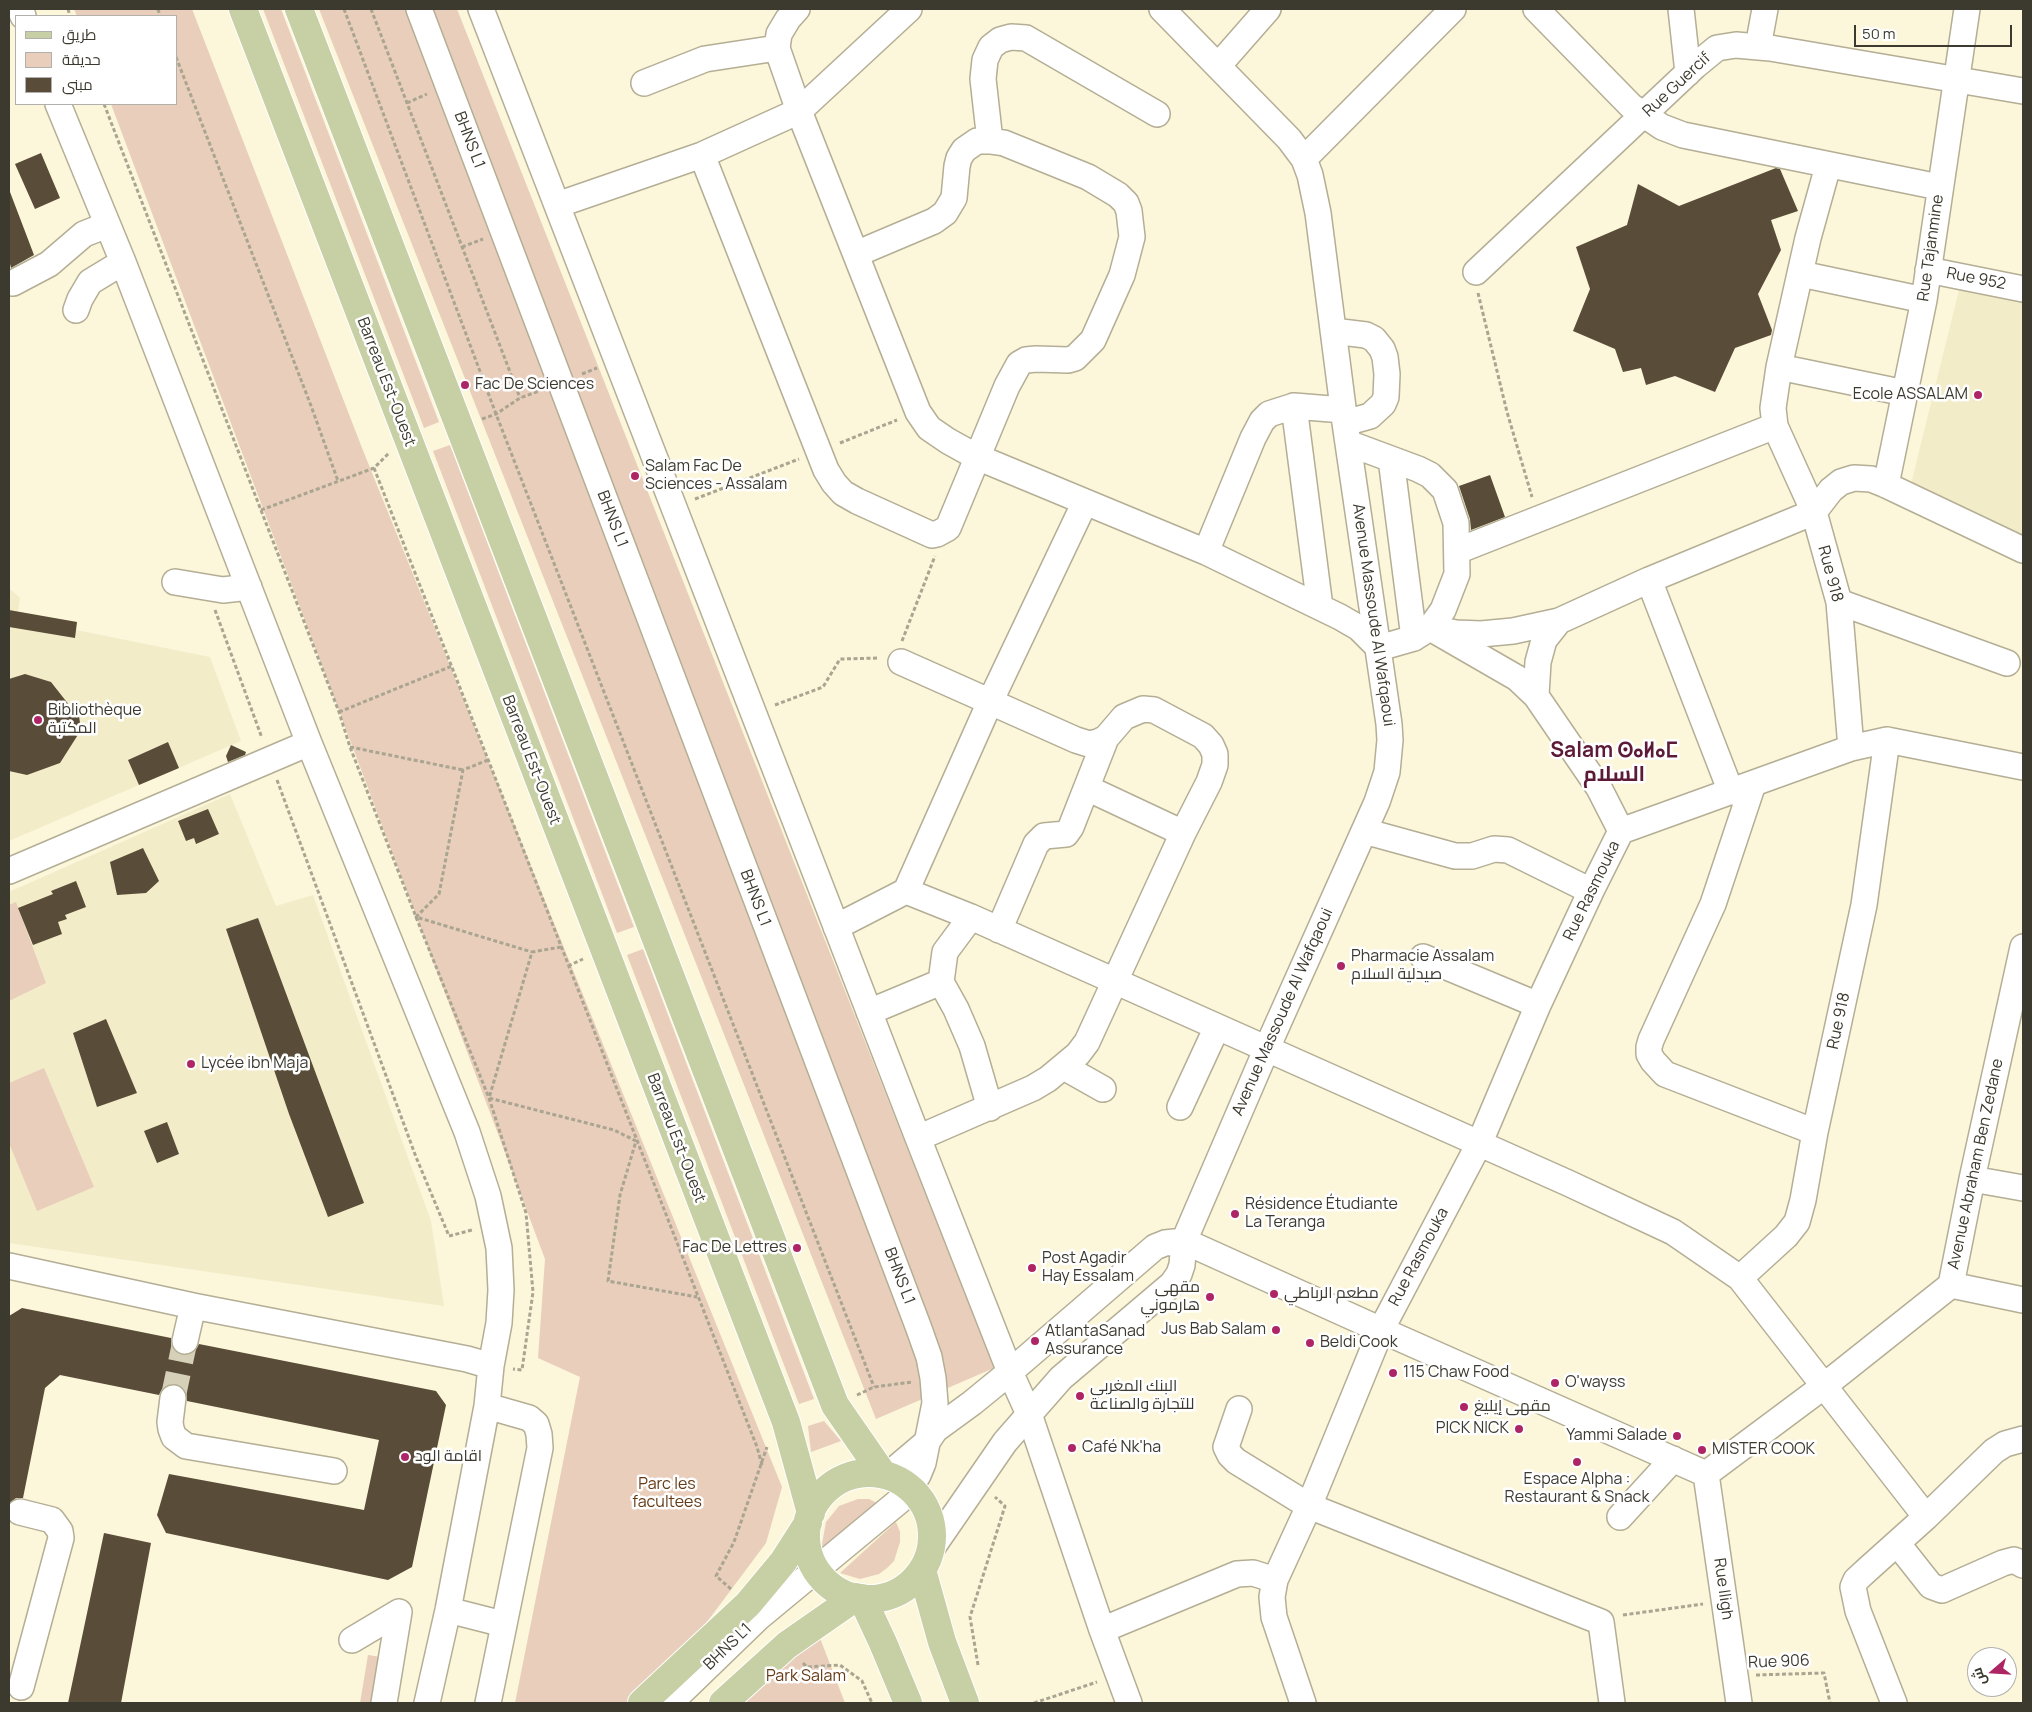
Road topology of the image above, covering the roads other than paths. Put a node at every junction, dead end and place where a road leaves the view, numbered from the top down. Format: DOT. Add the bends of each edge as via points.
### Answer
graph roads {
  1 [pos="243,9"];
  2 [pos="299,9"];
  3 [pos="419,9"];
  4 [pos="425,9"];
  5 [pos="481,9"];
  6 [pos="797,9"];
  7 [pos="909,9"];
  8 [pos="1162,9"];
  9 [pos="1268,9"];
  10 [pos="1453,9"];
  11 [pos="1536,9"];
  12 [pos="1681,9"];
  13 [pos="1765,9"];
  14 [pos="1967,9"];
  15 [pos="1758,47"];
  16 [pos="776,48"];
  17 [pos="1218,66"];
  18 [pos="1688,73"];
  19 [pos="1956,78"];
  20 [pos="644,83"];
  21 [pos="2023,91"];
  22 [pos="58,105"];
  23 [pos="799,111"];
  24 [pos="1157,114"];
  25 [pos="1643,116"];
  26 [pos="990,140"];
  27 [pos="702,156"];
  28 [pos="1304,158"];
  29 [pos="1828,166"];
  30 [pos="1939,187"];
  31 [pos="557,205"];
  32 [pos="107,225"];
  33 [pos="856,254"];
  34 [pos="122,262"];
  35 [pos="1928,270"];
  36 [pos="1476,272"];
  37 [pos="1801,274"];
  38 [pos="13,283"];
  39 [pos="2023,289"];
  40 [pos="1924,300"];
  41 [pos="76,310"];
  42 [pos="1333,331"];
  43 [pos="1779,367"];
  44 [pos="564,382"];
  45 [pos="1905,392"];
  46 [pos="1294,406"];
  47 [pos="1774,417"];
  48 [pos="1345,425"];
  49 [pos="977,457"];
  50 [pos="1391,459"];
  51 [pos="1886,485"];
  52 [pos="1085,502"];
  53 [pos="1814,512"];
  54 [pos="2023,550"];
  55 [pos="1457,551"];
  56 [pos="1206,552"];
  57 [pos="1649,580"];
  58 [pos="175,582"];
  59 [pos="249,587"];
  60 [pos="1839,602"];
  61 [pos="1320,607"];
  62 [pos="1559,622"];
  63 [pos="1422,633"];
  64 [pos="1379,648"];
  65 [pos="899,660"];
  66 [pos="2007,663"];
  67 [pos="1536,696"];
  68 [pos="990,702"];
  69 [pos="1106,738"];
  70 [pos="1887,740"];
  71 [pos="310,743"];
  72 [pos="1850,748"];
  73 [pos="2023,767"];
  74 [pos="1087,788"];
  75 [pos="1742,788"];
  76 [pos="1364,831"];
  77 [pos="1621,831"];
  78 [pos="1183,833"];
  79 [pos="9,871"];
  80 [pos="906,891"];
  81 [pos="1591,891"];
  82 [pos="970,917"];
  83 [pos="836,927"];
  84 [pos="999,930"];
  85 [pos="2023,947"];
  86 [pos="1423,957"];
  87 [pos="941,982"];
  88 [pos="1113,982"];
  89 [pos="1538,1005"];
  90 [pos="869,1012"];
  91 [pos="1217,1026"];
  92 [pos="1267,1048"];
  93 [pos="1064,1067"];
  94 [pos="1103,1090"];
  95 [pos="1180,1107"];
  96 [pos="990,1108"];
  97 [pos="1815,1132"];
  98 [pos="918,1138"];
  99 [pos="1480,1142"];
  100 [pos="1972,1179"];
  101 [pos="2023,1188"];
  102 [pos="1184,1241"];
  103 [pos="9,1266"];
  104 [pos="1740,1278"];
  105 [pos="1950,1285"];
  106 [pos="2023,1300"];
  107 [pos="193,1306"];
  108 [pos="1381,1330"];
  109 [pos="185,1341"];
  110 [pos="491,1366"];
  111 [pos="1010,1372"];
  112 [pos="1824,1386"];
  113 [pos="173,1398"];
  114 [pos="488,1406"];
  115 [pos="1239,1409"];
  116 [pos="1029,1414"];
  117 [pos="931,1436"];
  118 [pos="2023,1439"];
  119 [pos="1672,1459"];
  120 [pos="334,1471"];
  121 [pos="1706,1474"];
  122 [pos="899,1483"];
  123 [pos="1309,1506"];
  124 [pos="20,1512"];
  125 [pos="1926,1516"];
  126 [pos="810,1518"];
  127 [pos="1620,1518"];
  128 [pos="1898,1543"];
  129 [pos="927,1559"];
  130 [pos="2023,1565"];
  131 [pos="817,1572"];
  132 [pos="1275,1580"];
  133 [pos="859,1597"];
  134 [pos="448,1610"];
  135 [pos="502,1624"];
  136 [pos="1102,1630"];
  137 [pos="352,1640"];
  138 [pos="21,1687"];
  139 [pos="384,1703"];
  140 [pos="427,1703"];
  141 [pos="488,1703"];
  142 [pos="642,1703"];
  143 [pos="670,1703"];
  144 [pos="682,1703"];
  145 [pos="722,1703"];
  146 [pos="908,1703"];
  147 [pos="965,1703"];
  148 [pos="1129,1703"];
  149 [pos="1303,1703"];
  150 [pos="1612,1703"];
  151 [pos="1739,1703"];
  152 [pos="1894,1703"];
  1 -- 126 [label="main road, Barreau Est-Ouest" via="786,1422"];
  2 -- 122 [label="main road" via="836,1405"];
  3 -- 44 [label="street, BHNS L1"];
  4 -- 44 [label="street, BHNS L1"];
  5 -- 31 [label="street"];
  6 -- 16 [label="street" via="779,34"];
  7 -- 23 [label="street"];
  8 -- 17 [label="street, Avenue Massoude Al Wafqaoui"];
  9 -- 17 [label="street"];
  10 -- 28 [label="street"];
  11 -- 25 [label="street"];
  12 -- 18 [label="street"];
  13 -- 15 [label="street"];
  14 -- 19 [label="street, Rue Tajanmine"];
  15 -- 18 [label="street, Rue Guercif" via="1717,48"];
  15 -- 19 [label="street, Rue Guercif"];
  16 -- 20 [label="street" via="705,59"];
  16 -- 23 [label="street"];
  17 -- 28 [label="street, Avenue Massoude Al Wafqaoui"];
  18 -- 25 [label="street, Rue Guercif"];
  19 -- 21 [label="street, Rue Guercif"];
  19 -- 30 [label="street, Rue Tajanmine"];
  22 -- 32 [label="street"];
  23 -- 27 [label="street"];
  23 -- 33 [label="street"];
  24 -- 26 [label="street" via="1026,38 1011,37 992,47 985,60 983,79"];
  25 -- 29 [label="street" via="1684,136"];
  25 -- 36 [label="street, Rue Guercif"];
  26 -- 33 [label="street" via="977,141 964,150 957,166 954,198 945,213 934,221"];
  26 -- 49 [label="street" via="1088,177 1118,195 1129,211 1132,237 1122,276 1093,340 1076,358 1026,360 1019,364"];
  27 -- 31 [label="street"];
  27 -- 49 [label="street" via="826,470 834,483 856,501 932,535 948,528"];
  28 -- 42 [label="street, Avenue Massoude Al Wafqaoui" via="1314,191"];
  29 -- 30 [label="street"];
  29 -- 37 [label="street"];
  30 -- 35 [label="street, Rue Tajanmine"];
  31 -- 83 [label="street"];
  32 -- 34 [label="street"];
  32 -- 38 [label="street" via="84,234 50,264"];
  33 -- 49 [label="street" via="918,412 929,428"];
  34 -- 41 [label="street" via="90,282"];
  34 -- 59 [label="street"];
  35 -- 39 [label="street, Rue 952"];
  35 -- 40 [label="street, Rue Tajanmine"];
  37 -- 40 [label="street"];
  37 -- 43 [label="street"];
  40 -- 45 [label="street, Rue Tajanmine"];
  42 -- 48 [label="street, Avenue Massoude Al Wafqaoui"];
  42 -- 48 [label="street" via="1374,339 1385,357 1387,374 1383,404 1370,416"];
  43 -- 45 [label="street"];
  43 -- 47 [label="street"];
  44 -- 117 [label="street, BHNS L1" via="926,1323 935,1353 941,1400"];
  45 -- 51 [label="street, Rue Tajanmine"];
  46 -- 48 [label="street"];
  46 -- 56 [label="street" via="1270,414 1262,421"];
  46 -- 61 [label="street"];
  47 -- 53 [label="street, Rue 918"];
  47 -- 55 [label="street"];
  48 -- 50 [label="street"];
  48 -- 64 [label="street, Avenue Massoude Al Wafqaoui"];
  49 -- 52 [label="street"];
  50 -- 55 [label="street" via="1430,475 1445,490 1456,523"];
  50 -- 63 [label="street"];
  51 -- 53 [label="street" via="1871,479 1854,478 1841,482"];
  51 -- 54 [label="street"];
  52 -- 56 [label="street"];
  52 -- 68 [label="street"];
  53 -- 57 [label="street"];
  53 -- 60 [label="street, Rue 918"];
  55 -- 63 [label="street" via="1457,574 1443,610"];
  56 -- 61 [label="street"];
  57 -- 62 [label="street"];
  57 -- 75 [label="street"];
  58 -- 59 [label="street" via="223,590"];
  59 -- 71 [label="street"];
  60 -- 66 [label="street"];
  60 -- 72 [label="street, Rue 918"];
  61 -- 64 [label="street" via="1359,628"];
  62 -- 63 [label="street" via="1481,634"];
  62 -- 67 [label="street" via="1544,640 1538,662"];
  63 -- 64 [label="street"];
  63 -- 67 [label="street" via="1516,678"];
  64 -- 76 [label="street, Avenue Massoude Al Wafqaoui" via="1390,756 1383,787"];
  65 -- 68 [label="street"];
  67 -- 77 [label="street" via="1600,788"];
  68 -- 69 [label="street" via="1076,740 1089,744"];
  68 -- 80 [label="street"];
  69 -- 74 [label="street"];
  69 -- 78 [label="street" via="1124,717 1142,709 1154,710 1187,726 1211,745 1215,765"];
  70 -- 72 [label="street, Rue Rasmouka"];
  70 -- 73 [label="street, Rue Rasmouka"];
  70 -- 97 [label="street, Rue 918" via="1864,905"];
  71 -- 79 [label="street"];
  71 -- 110 [label="street" via="467,1132 488,1196 499,1248 501,1290"];
  72 -- 75 [label="street, Rue Rasmouka"];
  74 -- 78 [label="street"];
  74 -- 84 [label="street" via="1066,834 1044,836 1036,844"];
  75 -- 77 [label="street, Rue Rasmouka"];
  75 -- 97 [label="street" via="1713,904 1651,1040 1649,1054 1665,1074"];
  76 -- 81 [label="street" via="1455,856 1472,856 1494,849 1508,850"];
  76 -- 92 [label="street, Avenue Massoude Al Wafqaoui"];
  77 -- 81 [label="street, Rue Rasmouka"];
  78 -- 88 [label="street"];
  80 -- 82 [label="street"];
  80 -- 83 [label="street"];
  81 -- 89 [label="street, Rue Rasmouka"];
  82 -- 84 [label="street"];
  82 -- 87 [label="street" via="945,952"];
  83 -- 90 [label="street"];
  84 -- 88 [label="street"];
  85 -- 100 [label="street, Avenue Abraham Ben Zedane"];
  86 -- 89 [label="street"];
  87 -- 90 [label="street"];
  87 -- 96 [label="street" via="972,1046"];
  88 -- 91 [label="street"];
  88 -- 93 [label="street" via="1087,1042"];
  89 -- 99 [label="street, Rue Rasmouka"];
  90 -- 98 [label="street"];
  91 -- 92 [label="street"];
  91 -- 95 [label="street"];
  92 -- 99 [label="street"];
  92 -- 102 [label="street, Avenue Massoude Al Wafqaoui"];
  93 -- 94 [label="street"];
  93 -- 96 [label="street" via="1033,1088"];
  96 -- 98 [label="street"];
  97 -- 104 [label="street, Rue 918" via="1797,1222"];
  98 -- 111 [label="street"];
  99 -- 104 [label="street" via="1673,1232"];
  99 -- 108 [label="street, Rue Rasmouka"];
  100 -- 101 [label="street"];
  100 -- 105 [label="street, Avenue Abraham Ben Zedane"];
  102 -- 108 [label="street"];
  102 -- 111 [label="street" via="1155,1247"];
  102 -- 116 [label="street, Avenue Massoude Al Wafqaoui" via="1182,1265 1172,1284 1061,1378"];
  103 -- 107 [label="street"];
  104 -- 112 [label="street"];
  105 -- 106 [label="street"];
  105 -- 112 [label="street, Avenue Abraham Ben Zedane"];
  107 -- 109 [label="street"];
  107 -- 110 [label="street"];
  108 -- 119 [label="street"];
  108 -- 123 [label="street, Rue Rasmouka"];
  110 -- 114 [label="street"];
  111 -- 116 [label="street"];
  111 -- 117 [label="street"];
  112 -- 121 [label="street, Avenue Abraham Ben Zedane"];
  112 -- 125 [label="street"];
  113 -- 120 [label="street" via="171,1429 179,1442 186,1446"];
  114 -- 134 [label="street"];
  114 -- 135 [label="street" via="529,1418 536,1424 540,1448"];
  115 -- 123 [label="street" via="1226,1447 1230,1455"];
  116 -- 129 [label="street, Avenue Massoude Al Wafqaoui" via="978,1479"];
  116 -- 136 [label="street"];
  117 -- 122 [label="street"];
  117 -- 122 [label="street, BHNS L1" via="928,1464"];
  118 -- 125 [label="street" via="1994,1451"];
  119 -- 121 [label="street"];
  119 -- 127 [label="street"];
  121 -- 151 [label="street, Rue Iligh"];
  122 -- 126 [label="main road" via="862,1473 844,1478 817,1499"];
  122 -- 129 [label="main road" via="928,1512 932,1530"];
  122 -- 131 [label="street, BHNS L1" via="904,1497"];
  123 -- 132 [label="street, Rue Rasmouka"];
  123 -- 150 [label="street" via="1600,1622"];
  124 -- 138 [label="street" via="52,1520 61,1538"];
  125 -- 128 [label="street"];
  126 -- 131 [label="main road, Barreau Est-Ouest" via="807,1537"];
  126 -- 142 [label="main road" via="783,1562 748,1604"];
  128 -- 130 [label="street" via="1931,1586 1942,1590 2003,1563 2014,1560"];
  128 -- 152 [label="street" via="1856,1580 1853,1587 1858,1612"];
  129 -- 133 [label="main road" via="913,1581 902,1590 875,1598"];
  129 -- 147 [label="main road" via="942,1642"];
  131 -- 133 [label="main road" via="834,1587"];
  131 -- 143 [label="street, BHNS L1" via="759,1617"];
  131 -- 144 [label="street, BHNS L1"];
  132 -- 136 [label="street" via="1253,1573 1237,1574"];
  132 -- 149 [label="street, Rue Rasmouka" via="1272,1597 1274,1617"];
  133 -- 145 [label="main road" via="787,1645"];
  133 -- 146 [label="main road" via="884,1643"];
  134 -- 135 [label="street"];
  134 -- 140 [label="street"];
  135 -- 141 [label="street"];
  136 -- 148 [label="street"];
  137 -- 139 [label="street" via="399,1612"];
}
